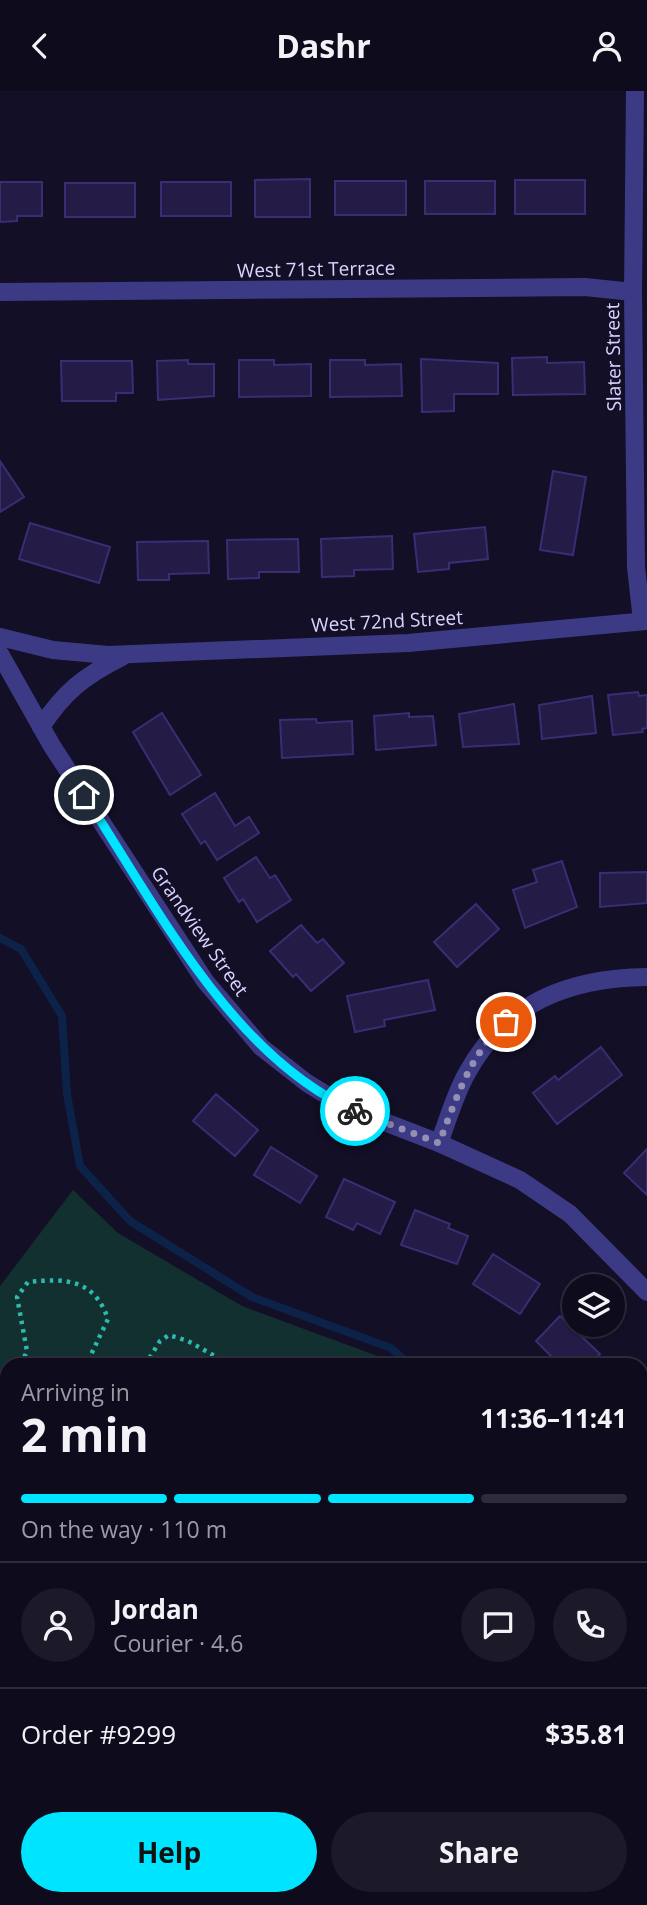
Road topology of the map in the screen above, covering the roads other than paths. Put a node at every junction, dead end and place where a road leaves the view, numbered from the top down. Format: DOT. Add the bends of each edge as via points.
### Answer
graph roads {
  1 [pos="635,91"];
  2 [pos="0,292"];
  3 [pos="633,292"];
  4 [pos="644,621"];
  5 [pos="0,638"];
  6 [pos="129,654"];
  7 [pos="0,655"];
  8 [pos="41,727"];
  9 [pos="647,977"];
  10 [pos="439,1143"];
  11 [pos="647,1291"];
  1 -- 3 [label="street, Slater Street"];
  2 -- 3 [label="street, West 71st Terrace" via="585,287"];
  3 -- 4 [label="street, Slater Street" via="636,567"];
  4 -- 6 [label="street, West 72nd Street" via="408,643"];
  5 -- 6 [label="street, West 72nd Street" via="86,655"];
  6 -- 8 [label="street, West 72nd Street" via="102,667 60,698"];
  7 -- 8 [label="street, Grandview Street"];
  8 -- 10 [label="street, Grandview Street" via="205,981 261,1047 346,1107"];
  9 -- 10 [label="street" via="577,984 518,1012 495,1032 466,1073"];
  10 -- 11 [label="street, Grandview Street" via="520,1180 570,1214"];
}
